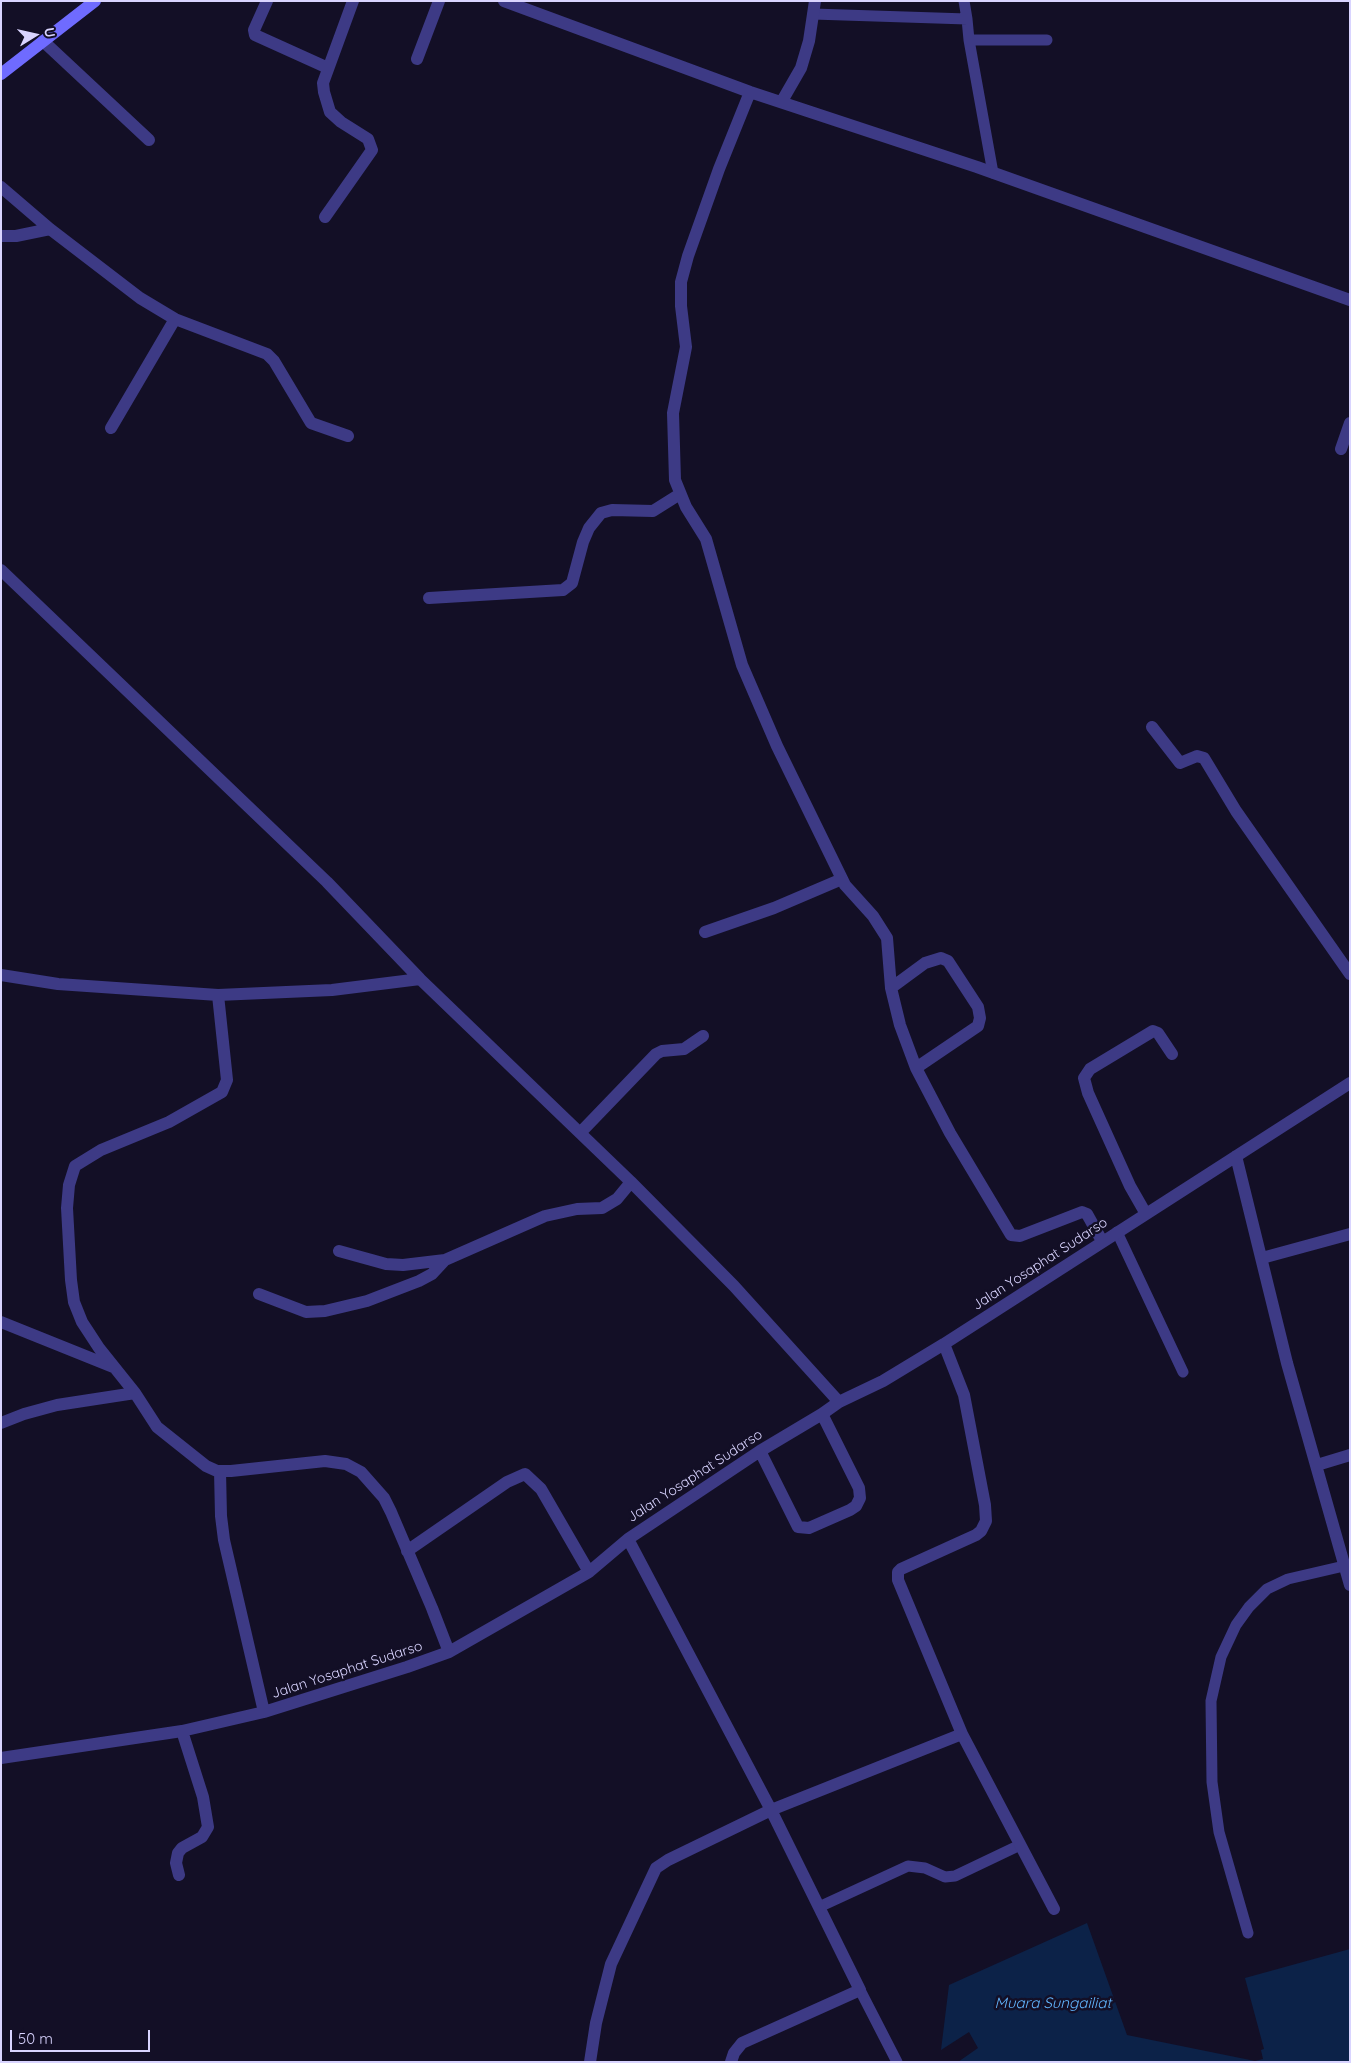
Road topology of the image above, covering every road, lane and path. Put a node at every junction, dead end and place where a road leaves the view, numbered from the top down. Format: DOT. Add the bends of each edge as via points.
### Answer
graph roads {
  1 [pos="95,1"];
  2 [pos="267,1"];
  3 [pos="353,1"];
  4 [pos="438,1"];
  5 [pos="504,1"];
  6 [pos="964,1"];
  7 [pos="814,8"];
  8 [pos="965,19"];
  9 [pos="969,40"];
  10 [pos="1047,40"];
  11 [pos="42,41"];
  12 [pos="417,58"];
  13 [pos="328,68"];
  14 [pos="1,74"];
  15 [pos="750,92"];
  16 [pos="782,101"];
  17 [pos="149,140"];
  18 [pos="993,173"];
  19 [pos="1,187"];
  20 [pos="325,217"];
  21 [pos="50,229"];
  22 [pos="1,236"];
  23 [pos="1350,300"];
  24 [pos="175,318"];
  25 [pos="1350,423"];
  26 [pos="111,428"];
  27 [pos="348,436"];
  28 [pos="1341,449"];
  29 [pos="680,494"];
  30 [pos="1,570"];
  31 [pos="429,598"];
  32 [pos="1152,727"];
  33 [pos="842,879"];
  34 [pos="705,932"];
  35 [pos="1350,974"];
  36 [pos="1,975"];
  37 [pos="420,979"];
  38 [pos="891,988"];
  39 [pos="218,995"];
  40 [pos="703,1036"];
  41 [pos="1172,1054"];
  42 [pos="916,1068"];
  43 [pos="1350,1083"];
  44 [pos="580,1133"];
  45 [pos="1236,1156"];
  46 [pos="631,1182"];
  47 [pos="1146,1214"];
  48 [pos="1117,1232"];
  49 [pos="1350,1234"];
  50 [pos="1102,1241"];
  51 [pos="339,1251"];
  52 [pos="1262,1258"];
  53 [pos="445,1260"];
  54 [pos="259,1294"];
  55 [pos="1,1322"];
  56 [pos="944,1344"];
  57 [pos="116,1368"];
  58 [pos="1183,1372"];
  59 [pos="135,1392"];
  60 [pos="839,1402"];
  61 [pos="822,1414"];
  62 [pos="1,1423"];
  63 [pos="760,1451"];
  64 [pos="1350,1455"];
  65 [pos="1317,1465"];
  66 [pos="220,1471"];
  67 [pos="628,1539"];
  68 [pos="407,1550"];
  69 [pos="1344,1566"];
  70 [pos="589,1572"];
  71 [pos="1350,1585"];
  72 [pos="449,1652"];
  73 [pos="264,1712"];
  74 [pos="182,1730"];
  75 [pos="962,1734"];
  76 [pos="1,1758"];
  77 [pos="771,1810"];
  78 [pos="1020,1845"];
  79 [pos="179,1875"];
  80 [pos="819,1907"];
  81 [pos="1054,1910"];
  82 [pos="1248,1933"];
  83 [pos="860,1990"];
  84 [pos="590,2062"];
  85 [pos="731,2062"];
  86 [pos="897,2062"];
  1 -- 11 [label="main road"];
  2 -- 13 [label="street" via="254,30 255,35"];
  3 -- 13 [label="street"];
  4 -- 12 [label="street"];
  5 -- 15 [label="street"];
  6 -- 8 [label="lane"];
  7 -- 8 [label="lane"];
  7 -- 16 [label="street" via="801,68"];
  8 -- 9 [label="lane"];
  9 -- 10 [label="lane"];
  9 -- 18 [label="lane"];
  11 -- 14 [label="main road"];
  11 -- 17 [label="street"];
  13 -- 20 [label="street" via="323,83 330,112 368,139 372,150"];
  15 -- 16 [label="street"];
  15 -- 29 [label="street" via="719,169 681,282 686,347 673,413 675,480"];
  16 -- 18 [label="street"];
  18 -- 23 [label="street"];
  19 -- 21 [label="street"];
  21 -- 22 [label="street"];
  21 -- 24 [label="street" via="140,298"];
  24 -- 26 [label="street"];
  24 -- 27 [label="street" via="267,354 311,422"];
  25 -- 28 [label="street"];
  29 -- 31 [label="street" via="653,511 612,510 601,513 583,542 572,582 563,590"];
  29 -- 33 [label="street" via="706,539 742,665 777,746"];
  30 -- 37 [label="street" via="327,882"];
  32 -- 35 [label="street" via="1180,763 1196,756 1204,758 1236,811"];
  33 -- 34 [label="street" via="774,908"];
  33 -- 38 [label="street" via="887,938"];
  36 -- 39 [label="street" via="58,984"];
  37 -- 39 [label="street" via="332,990"];
  37 -- 44 [label="street"];
  38 -- 42 [label="street"];
  38 -- 42 [label="street" via="925,963 941,958 953,968 978,1006 978,1026"];
  39 -- 57 [label="street" via="227,1080 222,1092 169,1122 88,1156 78,1162 73,1171 67,1208 74,1302 98,1348"];
  40 -- 44 [label="street" via="684,1049 656,1054"];
  41 -- 47 [label="street" via="1158,1033 1153,1031 1090,1069 1084,1078 1130,1186"];
  42 -- 50 [label="street" via="950,1134 1011,1235 1020,1236 1082,1212 1087,1214"];
  43 -- 45 [label="street, Jalan Yosaphat Sudarso"];
  44 -- 46 [label="street"];
  45 -- 47 [label="street, Jalan Yosaphat Sudarso"];
  45 -- 52 [label="street"];
  46 -- 53 [label="street" via="617,1199 602,1208 545,1216"];
  46 -- 60 [label="street" via="734,1286"];
  47 -- 48 [label="street, Jalan Yosaphat Sudarso"];
  48 -- 50 [label="street, Jalan Yosaphat Sudarso"];
  48 -- 58 [label="lane"];
  49 -- 52 [label="street"];
  50 -- 56 [label="street, Jalan Yosaphat Sudarso"];
  51 -- 53 [label="street" via="386,1264"];
  52 -- 65 [label="street" via="1287,1363"];
  53 -- 54 [label="street" via="432,1274 419,1281 367,1301 325,1311 306,1312"];
  55 -- 57 [label="street"];
  56 -- 60 [label="street, Jalan Yosaphat Sudarso" via="884,1381"];
  56 -- 75 [label="street" via="964,1395 986,1521 976,1535 901,1569 897,1577"];
  57 -- 59 [label="street"];
  59 -- 62 [label="street" via="57,1405"];
  59 -- 66 [label="street" via="157,1427 197,1461"];
  60 -- 61 [label="street, Jalan Yosaphat Sudarso"];
  61 -- 63 [label="street, Jalan Yosaphat Sudarso"];
  61 -- 63 [label="street" via="859,1488 860,1498 850,1510 808,1528 798,1527"];
  63 -- 67 [label="street, Jalan Yosaphat Sudarso"];
  64 -- 65 [label="street"];
  65 -- 69 [label="street"];
  66 -- 68 [label="street" via="325,1462 351,1466 361,1472 384,1498"];
  66 -- 73 [label="street" via="224,1540"];
  67 -- 70 [label="street, Jalan Yosaphat Sudarso"];
  67 -- 77 [label="street"];
  68 -- 70 [label="street" via="507,1482 525,1474 542,1489"];
  68 -- 72 [label="street"];
  69 -- 71 [label="street"];
  69 -- 82 [label="lane" via="1288,1579 1267,1589 1249,1606 1236,1625 1221,1657 1211,1701 1212,1782 1219,1832"];
  70 -- 72 [label="street, Jalan Yosaphat Sudarso"];
  72 -- 73 [label="street, Jalan Yosaphat Sudarso"];
  73 -- 74 [label="street, Jalan Yosaphat Sudarso"];
  74 -- 76 [label="street, Jalan Yosaphat Sudarso"];
  74 -- 79 [label="street" via="203,1797 208,1827 202,1837 182,1848 178,1854"];
  75 -- 77 [label="street"];
  75 -- 78 [label="street"];
  77 -- 80 [label="street"];
  77 -- 84 [label="street" via="656,1868 611,1964 596,2022"];
  78 -- 80 [label="lane" via="955,1876 945,1877 925,1868 908,1866"];
  78 -- 81 [label="street"];
  80 -- 83 [label="street"];
  83 -- 85 [label="street" via="742,2043"];
  83 -- 86 [label="lane"];
}
